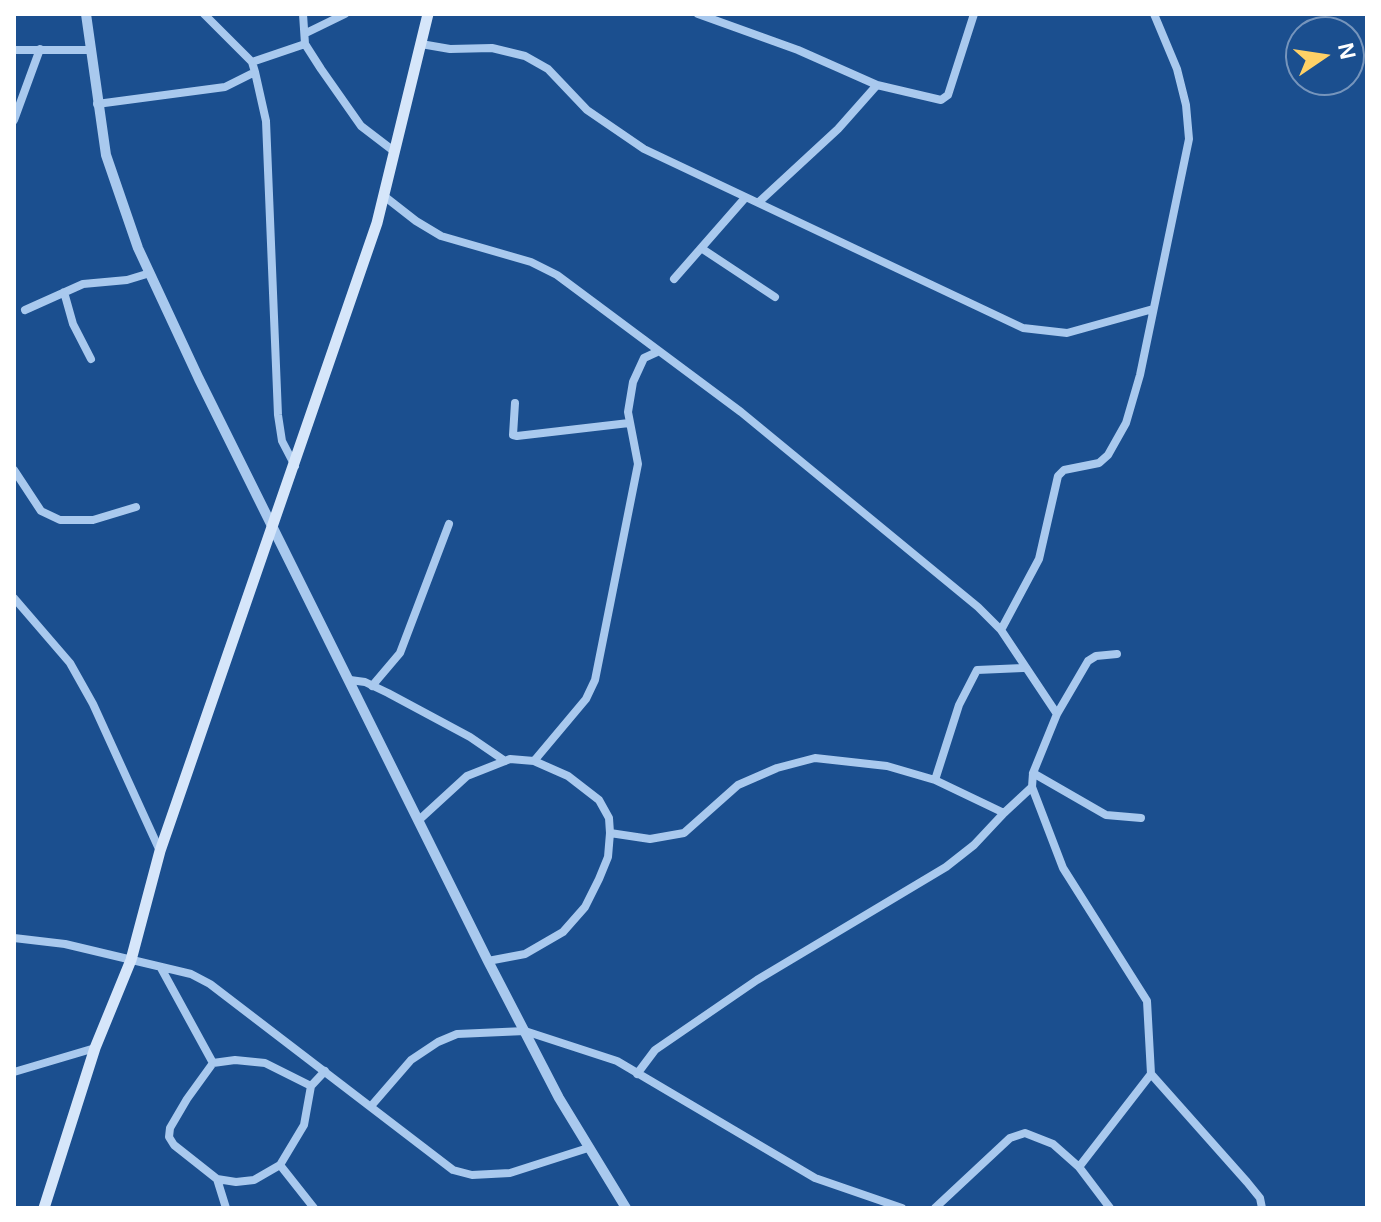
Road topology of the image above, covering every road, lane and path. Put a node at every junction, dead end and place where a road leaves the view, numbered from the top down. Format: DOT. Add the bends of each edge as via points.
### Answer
graph roads {
  1 [pos="86,14"];
  2 [pos="204,14"];
  3 [pos="303,14"];
  4 [pos="345,14"];
  5 [pos="428,14"];
  6 [pos="698,14"];
  7 [pos="974,14"];
  8 [pos="1154,14"];
  9 [pos="306,33"];
  10 [pos="305,44"];
  11 [pos="421,44"];
  12 [pos="40,49"];
  13 [pos="14,50"];
  14 [pos="89,50"];
  15 [pos="254,67"];
  16 [pos="877,85"];
  17 [pos="97,104"];
  18 [pos="14,120"];
  19 [pos="395,152"];
  20 [pos="384,196"];
  21 [pos="745,198"];
  22 [pos="759,202"];
  23 [pos="701,248"];
  24 [pos="150,273"];
  25 [pos="674,279"];
  26 [pos="64,292"];
  27 [pos="775,297"];
  28 [pos="1153,309"];
  29 [pos="25,310"];
  30 [pos="657,352"];
  31 [pos="91,359"];
  32 [pos="515,403"];
  33 [pos="629,423"];
  34 [pos="295,466"];
  35 [pos="14,470"];
  36 [pos="136,507"];
  37 [pos="449,524"];
  38 [pos="274,526"];
  39 [pos="14,598"];
  40 [pos="1001,630"];
  41 [pos="1117,654"];
  42 [pos="1023,668"];
  43 [pos="350,680"];
  44 [pos="372,686"];
  45 [pos="1057,714"];
  46 [pos="505,761"];
  47 [pos="534,761"];
  48 [pos="1033,773"];
  49 [pos="935,780"];
  50 [pos="1032,787"];
  51 [pos="1004,813"];
  52 [pos="1141,818"];
  53 [pos="419,820"];
  54 [pos="610,833"];
  55 [pos="160,851"];
  56 [pos="14,938"];
  57 [pos="131,960"];
  58 [pos="488,961"];
  59 [pos="161,968"];
  60 [pos="525,1031"];
  61 [pos="95,1048"];
  62 [pos="213,1063"];
  63 [pos="325,1071"];
  64 [pos="14,1072"];
  65 [pos="637,1074"];
  66 [pos="1151,1074"];
  67 [pos="311,1086"];
  68 [pos="372,1105"];
  69 [pos="588,1148"];
  70 [pos="280,1165"];
  71 [pos="1079,1167"];
  72 [pos="217,1179"];
  73 [pos="44,1208"];
  74 [pos="226,1208"];
  75 [pos="314,1208"];
  76 [pos="626,1208"];
  77 [pos="902,1208"];
  78 [pos="935,1208"];
  79 [pos="1110,1208"];
  80 [pos="1262,1208"];
  1 -- 14 [label="street"];
  2 -- 15 [label="street"];
  3 -- 9 [label="street"];
  4 -- 9 [label="street"];
  5 -- 11 [label="main road"];
  6 -- 16 [label="street"];
  7 -- 16 [label="street" via="948,95 941,100"];
  8 -- 28 [label="street" via="1177,69 1189,139"];
  9 -- 10 [label="street"];
  10 -- 15 [label="street"];
  10 -- 19 [label="street" via="361,126"];
  11 -- 19 [label="main road"];
  11 -- 21 [label="street" via="492,48 525,56 548,69 587,110 644,149"];
  12 -- 13 [label="street"];
  12 -- 14 [label="street"];
  12 -- 18 [label="street"];
  14 -- 17 [label="street"];
  15 -- 17 [label="street" via="206,91"];
  15 -- 34 [label="street" via="266,121 278,415 282,441"];
  16 -- 22 [label="street"];
  17 -- 24 [label="street" via="118,196"];
  19 -- 20 [label="main road"];
  20 -- 30 [label="street" via="441,236 531,262 557,275"];
  20 -- 34 [label="main road"];
  21 -- 22 [label="street"];
  21 -- 23 [label="street"];
  22 -- 28 [label="street" via="1023,328 1067,333"];
  23 -- 25 [label="street"];
  23 -- 27 [label="street"];
  24 -- 26 [label="street"];
  24 -- 38 [label="street"];
  26 -- 29 [label="street"];
  26 -- 31 [label="street"];
  28 -- 40 [label="street" via="1126,423 1099,463 1058,476 1039,559"];
  30 -- 33 [label="street" via="644,358 633,382"];
  30 -- 40 [label="street" via="862,509"];
  32 -- 33 [label="street" via="517,436"];
  33 -- 47 [label="street" via="638,464 595,680 586,699"];
  34 -- 38 [label="main road"];
  35 -- 36 [label="street" via="41,511 60,520 93,520"];
  37 -- 44 [label="street" via="400,653"];
  38 -- 43 [label="street"];
  38 -- 55 [label="main road"];
  39 -- 55 [label="street" via="70,663"];
  40 -- 42 [label="street"];
  41 -- 45 [label="street" via="1088,661"];
  42 -- 45 [label="street"];
  42 -- 49 [label="street" via="977,670 959,705"];
  43 -- 44 [label="street"];
  43 -- 53 [label="street"];
  44 -- 46 [label="street"];
  45 -- 48 [label="street"];
  46 -- 47 [label="street"];
  46 -- 53 [label="street" via="467,776"];
  47 -- 54 [label="street" via="568,776 599,800"];
  48 -- 50 [label="street"];
  48 -- 52 [label="street" via="1106,815"];
  49 -- 51 [label="street"];
  49 -- 54 [label="street" via="887,766 815,758 738,785 684,833 650,839"];
  50 -- 51 [label="street"];
  50 -- 66 [label="street" via="1063,868 1143,991"];
  51 -- 65 [label="street" via="946,867 757,980 655,1050"];
  53 -- 58 [label="street"];
  54 -- 58 [label="street" via="599,879 585,907 563,932 525,954"];
  55 -- 57 [label="main road"];
  56 -- 57 [label="street"];
  57 -- 59 [label="street"];
  57 -- 61 [label="main road"];
  58 -- 60 [label="street"];
  59 -- 62 [label="street"];
  59 -- 63 [label="street" via="210,984"];
  60 -- 65 [label="street" via="617,1061"];
  60 -- 68 [label="street" via="457,1034 438,1042 411,1060"];
  60 -- 69 [label="street"];
  61 -- 64 [label="street"];
  61 -- 73 [label="main road"];
  62 -- 67 [label="street" via="265,1063"];
  62 -- 72 [label="street" via="169,1137"];
  63 -- 67 [label="street"];
  63 -- 68 [label="street"];
  65 -- 77 [label="street" via="815,1178"];
  66 -- 71 [label="street"];
  66 -- 80 [label="street" via="1247,1182"];
  67 -- 70 [label="street" via="304,1125"];
  68 -- 69 [label="street" via="430,1154 453,1170 472,1175 510,1173"];
  69 -- 76 [label="street"];
  70 -- 72 [label="street" via="254,1180"];
  70 -- 75 [label="street"];
  71 -- 78 [label="street" via="1053,1144 1025,1133 1010,1138"];
  71 -- 79 [label="street"];
  72 -- 74 [label="street"];
}
